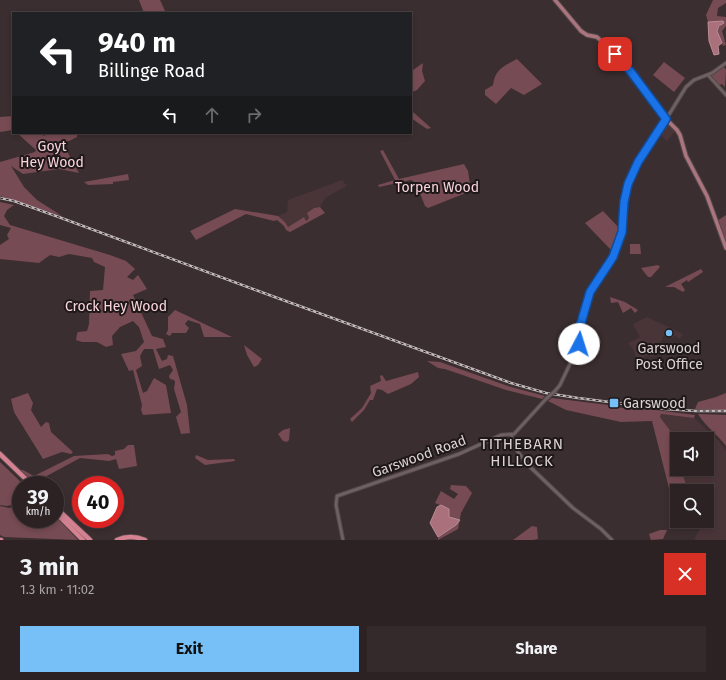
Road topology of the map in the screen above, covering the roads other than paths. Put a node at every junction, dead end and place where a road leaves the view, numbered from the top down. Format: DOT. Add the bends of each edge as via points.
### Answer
graph roads {
  1 [pos="555,0"];
  2 [pos="726,63"];
  3 [pos="708,75"];
  4 [pos="726,95"];
  5 [pos="666,119"];
  6 [pos="726,248"];
  7 [pos="510,435"];
  8 [pos="0,454"];
  9 [pos="0,458"];
  10 [pos="19,476"];
  11 [pos="23,476"];
  12 [pos="64,516"];
  13 [pos="64,521"];
  14 [pos="72,523"];
  15 [pos="76,528"];
  16 [pos="77,528"];
  17 [pos="83,540"];
  18 [pos="90,540"];
  19 [pos="117,540"];
  20 [pos="145,540"];
  21 [pos="343,540"];
  22 [pos="612,540"];
  1 -- 5 [label="main road" via="581,31 597,37 622,62"];
  2 -- 3 [label="street, Garswood Road"];
  3 -- 4 [label="street"];
  3 -- 5 [label="street, Garswood Road" via="689,84"];
  5 -- 6 [label="main road" via="680,136 685,152 707,196"];
  5 -- 7 [label="street, Garswood Road, bridge" via="638,162 628,184 623,229 613,257 590,292 581,323 578,347 560,385 514,434"];
  7 -- 21 [label="street, Garswood Road" via="501,435 459,454 337,496 336,505"];
  7 -- 22 [label="street" via="527,464 573,508"];
  8 -- 11 [label="highway"];
  9 -- 10 [label="highway"];
  12 -- 14 [label="highway"];
  13 -- 17 [label="highway"];
  15 -- 17 [label="highway"];
  16 -- 18 [label="highway"];
  19 -- 20 [label="highway" via="130,537"];
}
